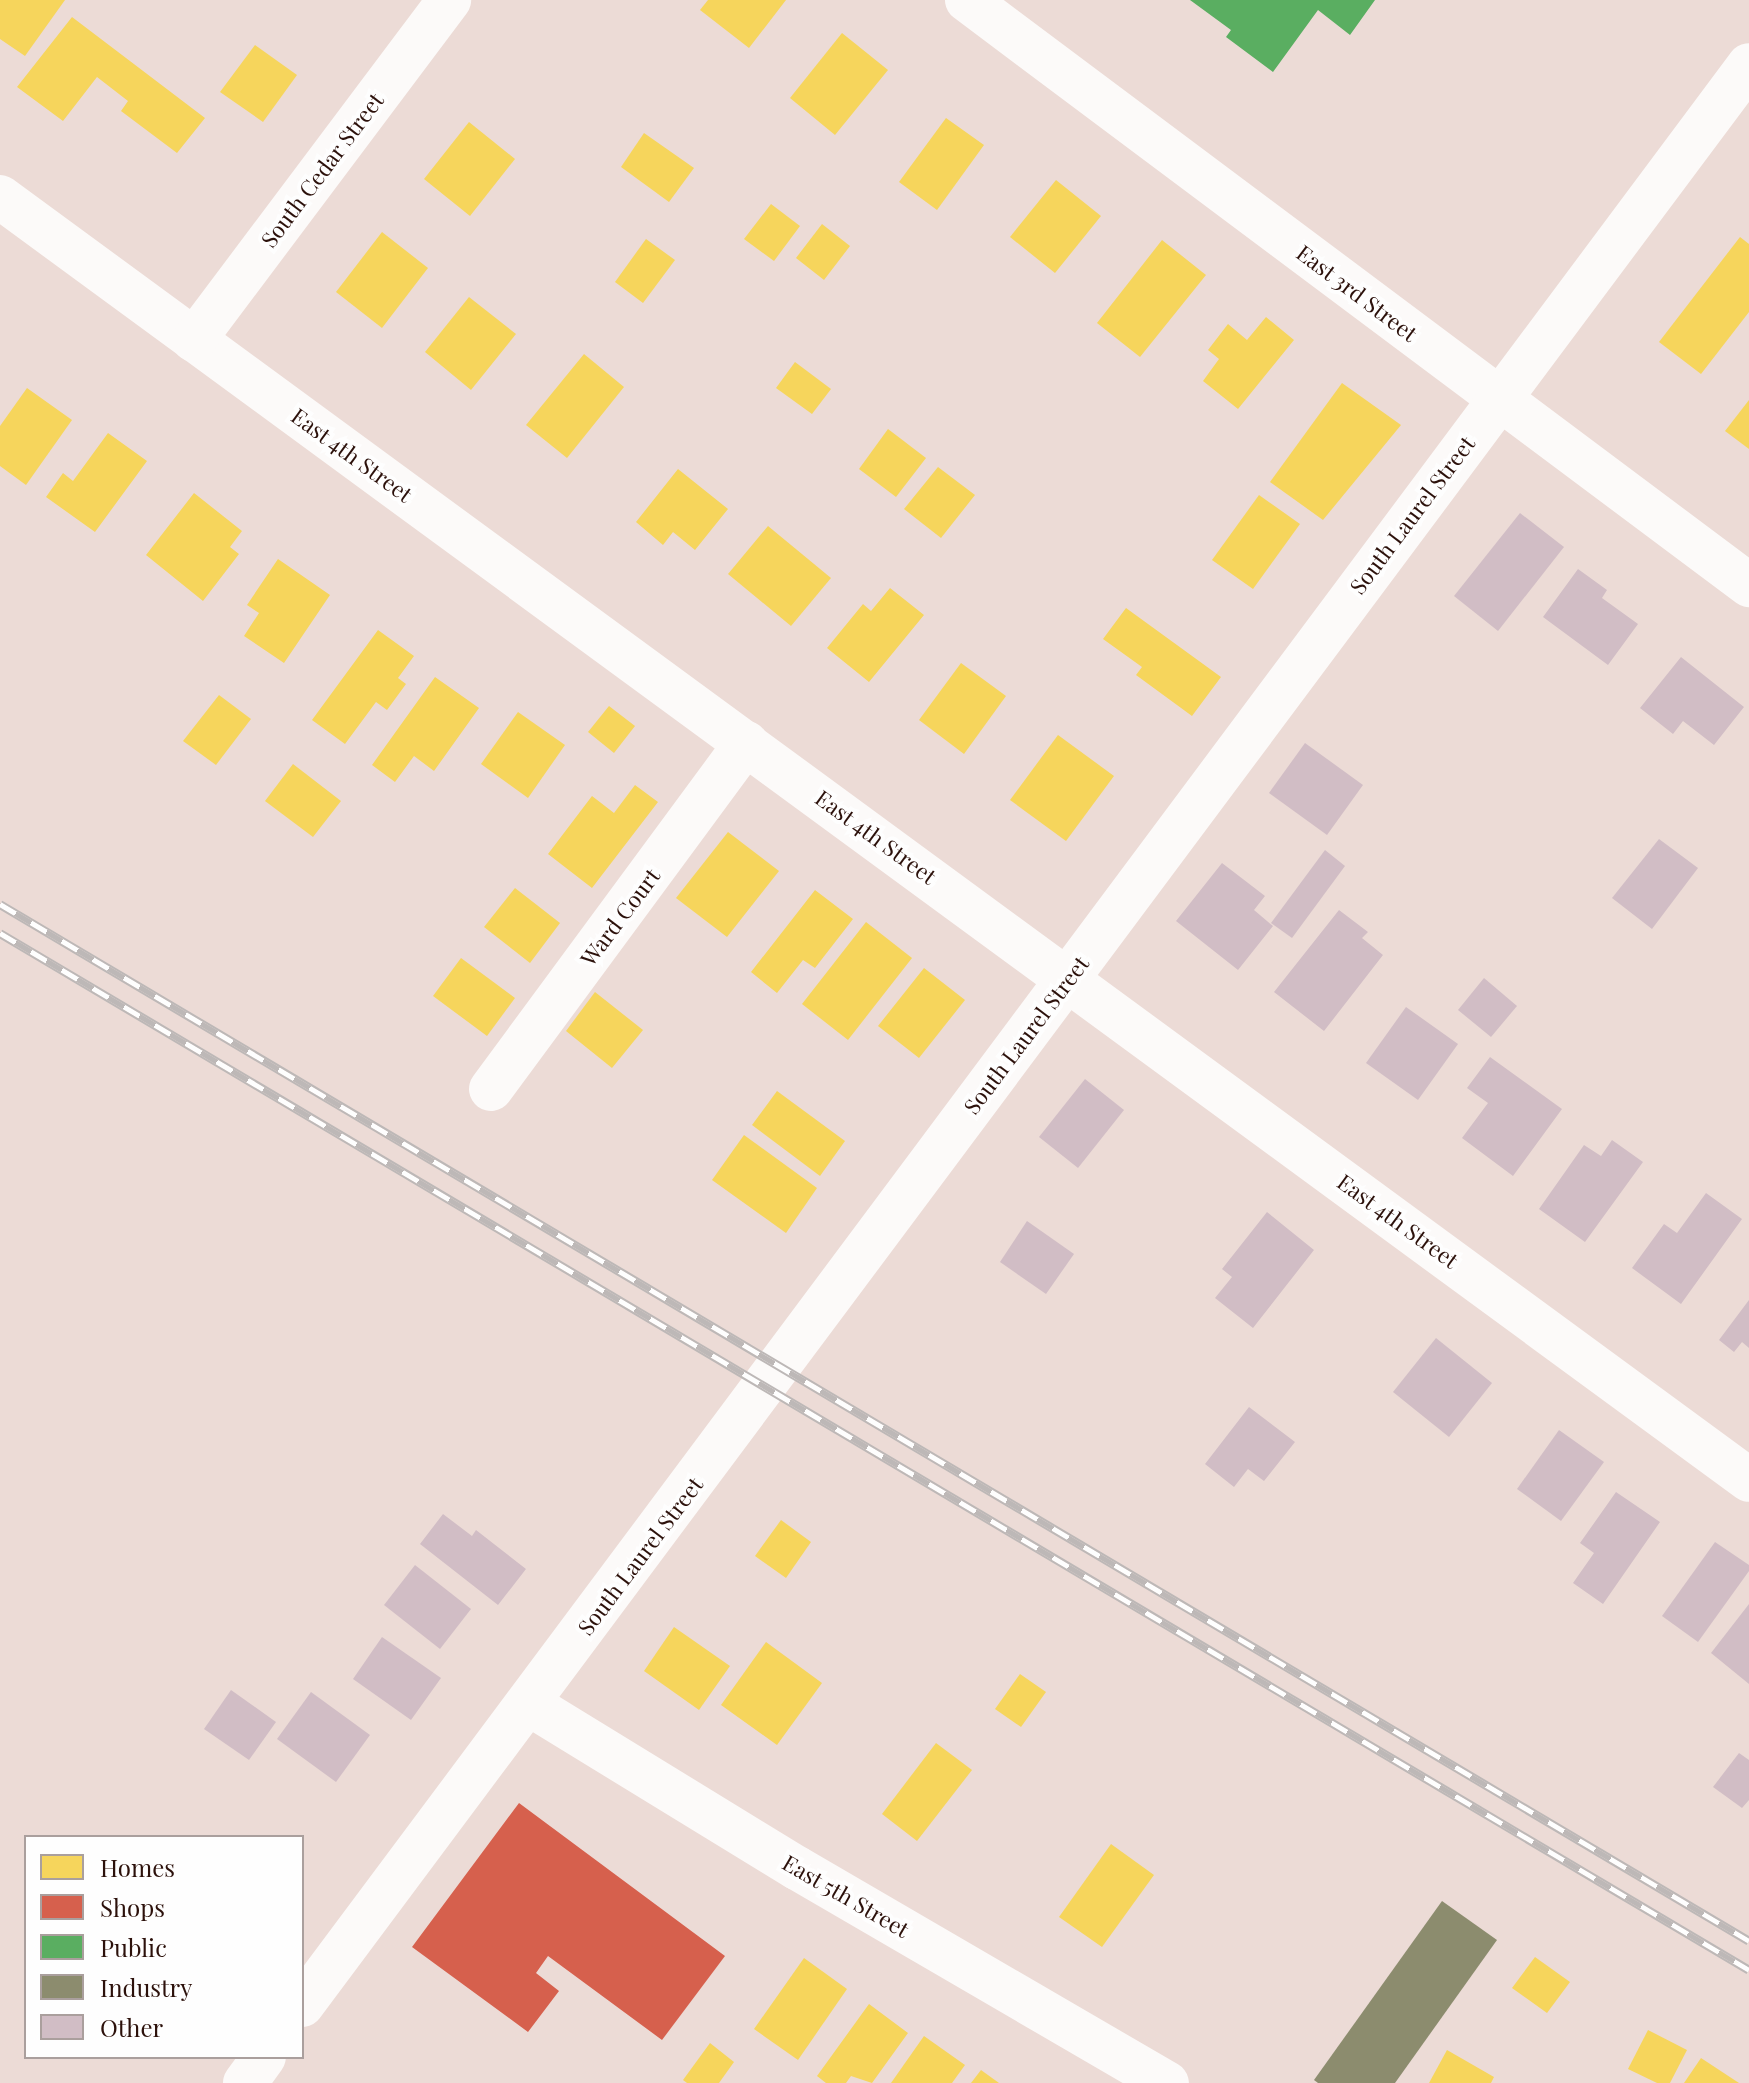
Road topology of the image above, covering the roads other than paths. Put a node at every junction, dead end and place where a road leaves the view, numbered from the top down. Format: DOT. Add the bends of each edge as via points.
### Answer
graph roads {
  1 [pos="449,0"];
  2 [pos="967,0"];
  3 [pos="1749,65"];
  4 [pos="0,197"];
  5 [pos="194,340"];
  6 [pos="1499,399"];
  7 [pos="1749,585"];
  8 [pos="746,743"];
  9 [pos="1069,978"];
  10 [pos="491,1089"];
  11 [pos="1749,1480"];
  12 [pos="529,1704"];
  13 [pos="304,2002"];
  14 [pos="263,2059"];
  15 [pos="245,2083"];
  16 [pos="1167,2083"];
  1 -- 5 [label="street, South Cedar Street"];
  2 -- 6 [label="street, East 3rd Street"];
  3 -- 6 [label="street, South Laurel Street"];
  4 -- 5 [label="street, East 4th Street"];
  5 -- 8 [label="street, East 4th Street"];
  6 -- 7 [label="street, East 3rd Street"];
  6 -- 9 [label="street, South Laurel Street"];
  8 -- 9 [label="street, East 4th Street"];
  8 -- 10 [label="street, Ward Court"];
  9 -- 11 [label="street, East 4th Street"];
  9 -- 12 [label="street, South Laurel Street"];
  12 -- 13 [label="street, South Laurel Street"];
  12 -- 16 [label="street, East 5th Street" via="797,1868"];
  14 -- 15 [label="street"];
}
